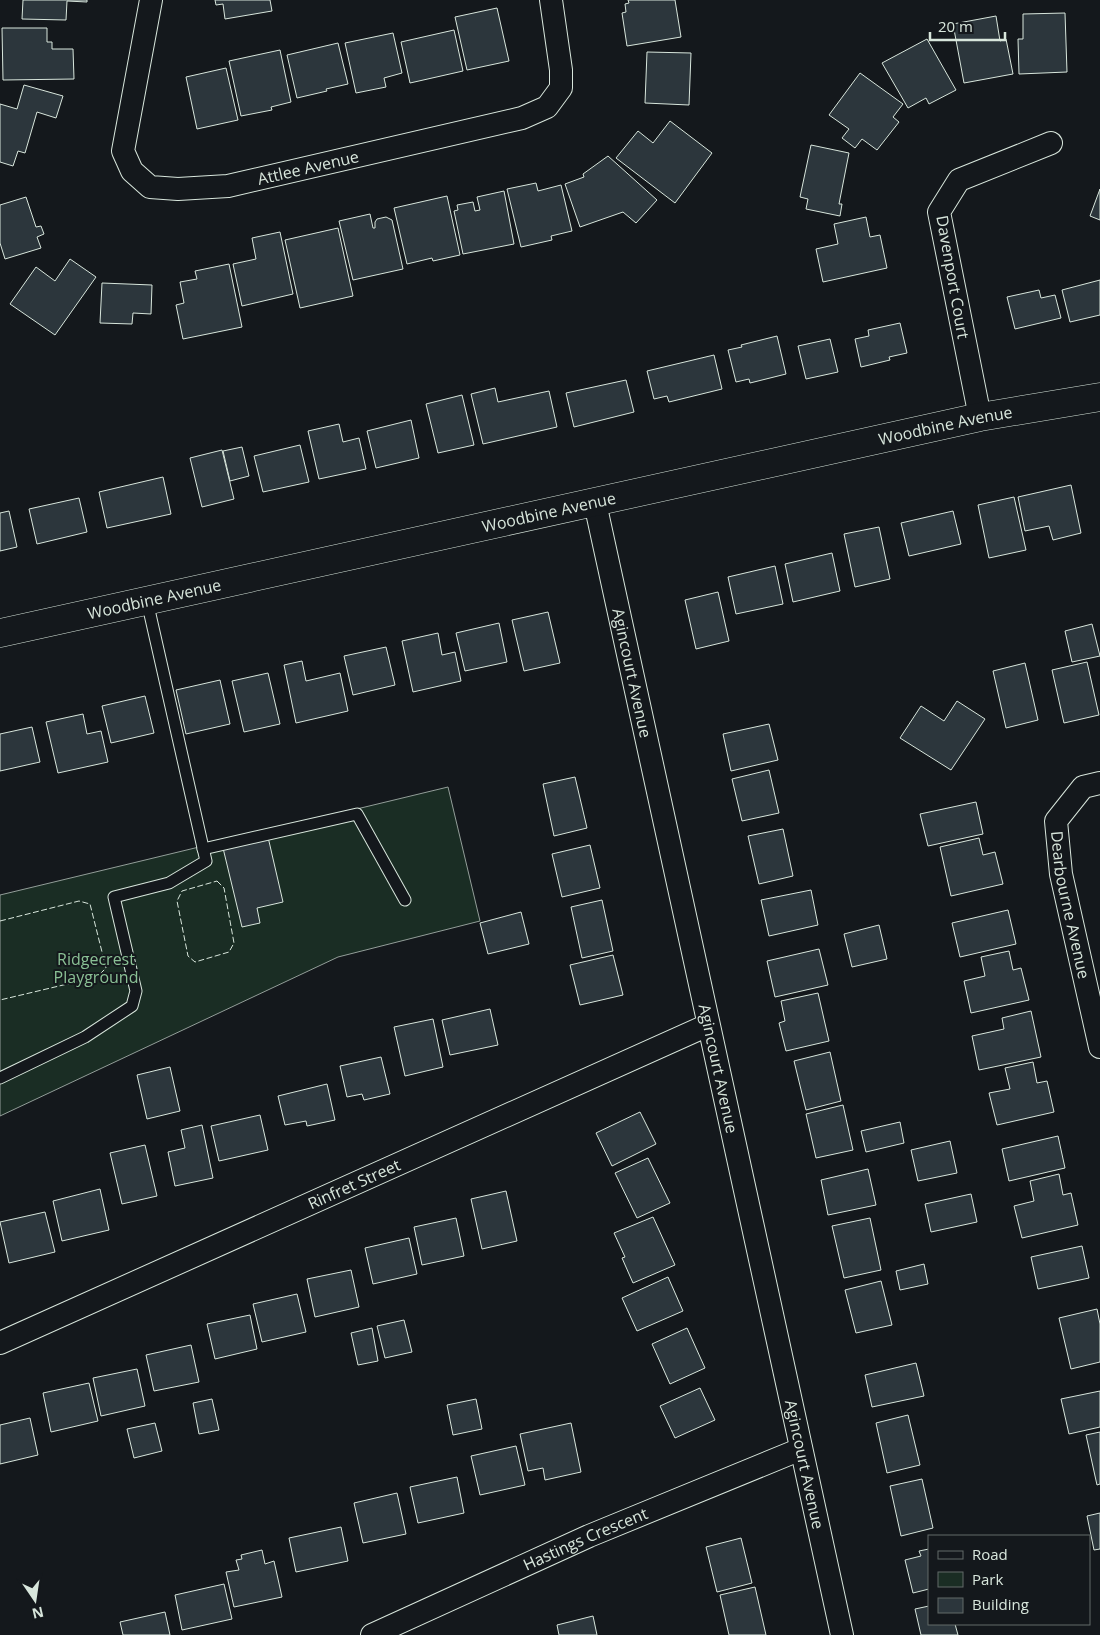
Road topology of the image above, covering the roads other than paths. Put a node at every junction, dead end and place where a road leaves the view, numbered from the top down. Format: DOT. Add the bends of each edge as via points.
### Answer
graph roads {
  1 [pos="151,0"];
  2 [pos="551,0"];
  3 [pos="1051,143"];
  4 [pos="1100,397"];
  5 [pos="980,417"];
  6 [pos="595,503"];
  7 [pos="147,601"];
  8 [pos="0,633"];
  9 [pos="1100,783"];
  10 [pos="203,848"];
  11 [pos="405,900"];
  12 [pos="708,1024"];
  13 [pos="1100,1047"];
  14 [pos="0,1078"];
  15 [pos="0,1343"];
  16 [pos="802,1449"];
  17 [pos="372,1635"];
  18 [pos="842,1635"];
  1 -- 2 [label="street, Attlee Avenue" via="123,151 132,171 150,187 178,189 228,186 522,118 547,107 561,88"];
  3 -- 5 [label="street, Davenport Court" via="959,180 939,212"];
  4 -- 5 [label="street, Woodbine Avenue"];
  5 -- 6 [label="street, Woodbine Avenue"];
  6 -- 7 [label="street, Woodbine Avenue"];
  6 -- 12 [label="street, Agincourt Avenue"];
  7 -- 8 [label="street, Woodbine Avenue"];
  7 -- 10 [label="lane"];
  9 -- 13 [label="street, Dearbourne Avenue" via="1083,787 1056,820 1060,874"];
  10 -- 11 [label="lane" via="357,814"];
  10 -- 14 [label="lane" via="206,861 169,883 114,897 136,991 132,1006 85,1038"];
  12 -- 15 [label="street, Rinfret Street"];
  12 -- 16 [label="street, Agincourt Avenue"];
  16 -- 17 [label="street, Hastings Crescent" via="589,1536"];
  16 -- 18 [label="street, Agincourt Avenue"];
}
